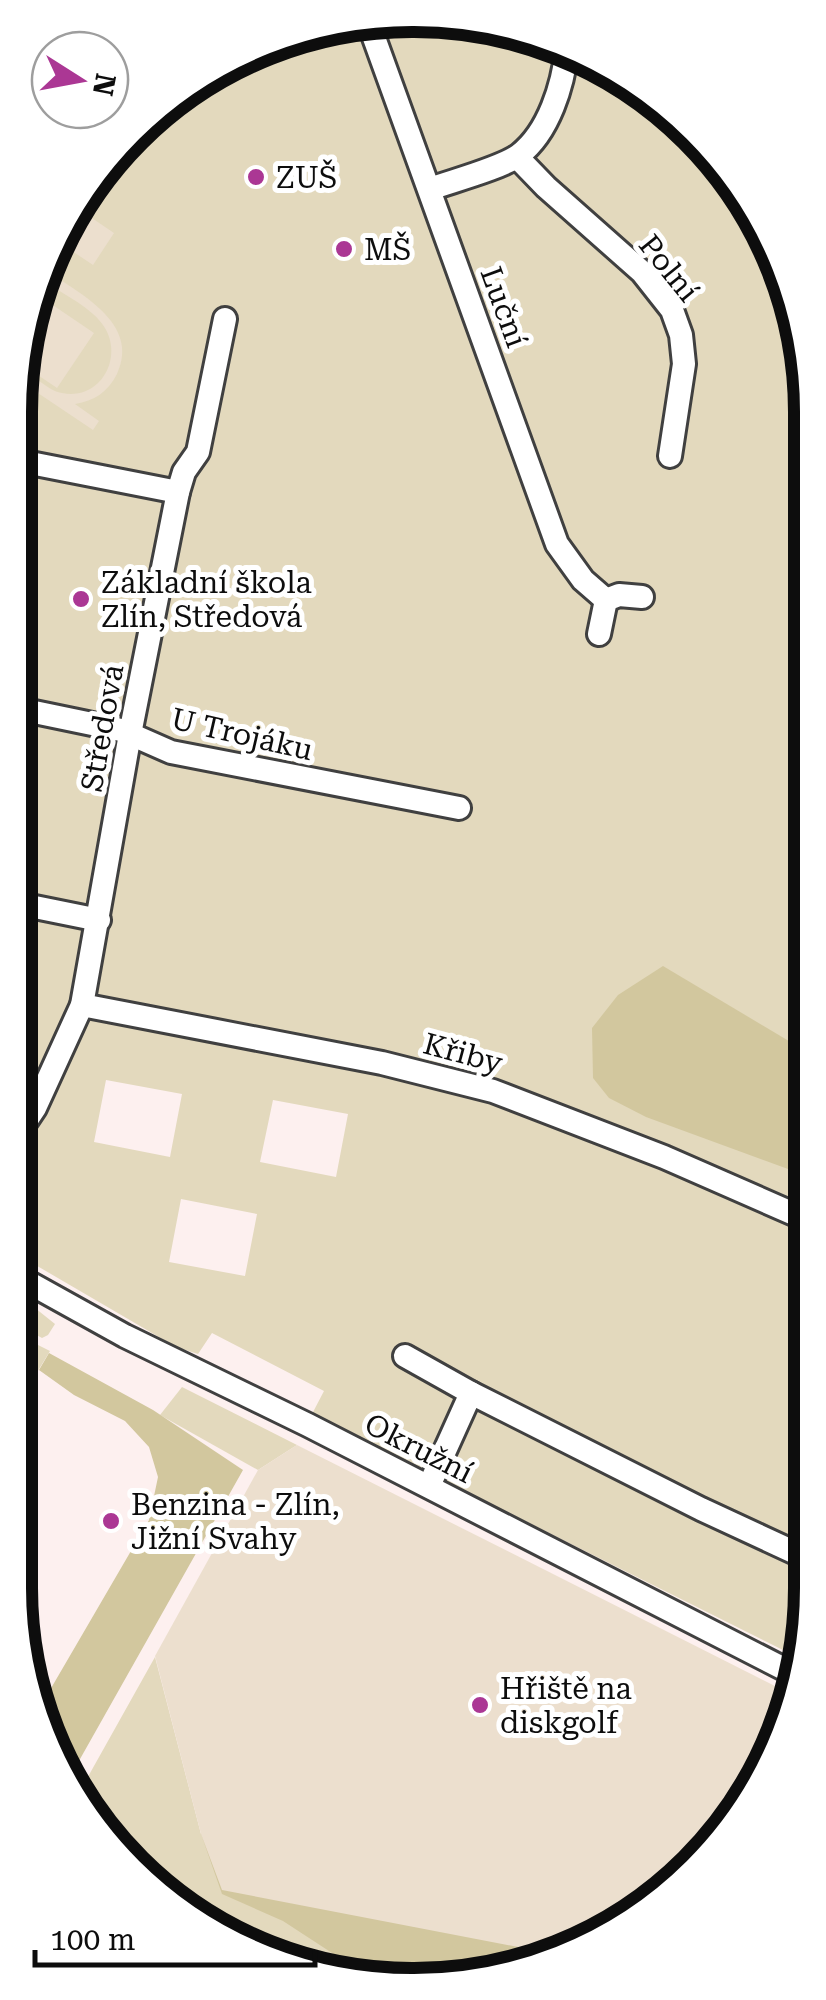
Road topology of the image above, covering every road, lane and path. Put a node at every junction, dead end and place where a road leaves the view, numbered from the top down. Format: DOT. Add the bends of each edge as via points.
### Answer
graph roads {
  1 [pos="373,35"];
  2 [pos="564,64"];
  3 [pos="517,157"];
  4 [pos="430,189"];
  5 [pos="224,319"];
  6 [pos="670,456"];
  7 [pos="32,463"];
  8 [pos="178,492"];
  9 [pos="642,597"];
  10 [pos="606,600"];
  11 [pos="599,634"];
  12 [pos="32,711"];
  13 [pos="130,734"];
  14 [pos="459,808"];
  15 [pos="32,906"];
  16 [pos="98,920"];
  17 [pos="82,1006"];
  18 [pos="32,1112"];
  19 [pos="794,1214"];
  20 [pos="32,1284"];
  21 [pos="405,1356"];
  22 [pos="471,1393"];
  23 [pos="430,1486"];
  24 [pos="794,1552"];
  25 [pos="784,1669"];
  1 -- 4 [label="street, Luční"];
  2 -- 3 [label="street" via="550,108"];
  3 -- 4 [label="street"];
  3 -- 6 [label="street, Polní" via="642,272 672,310 684,364"];
  4 -- 10 [label="street, Luční" via="557,544"];
  5 -- 8 [label="street, Středová" via="198,452"];
  7 -- 8 [label="street"];
  8 -- 13 [label="street, Středová"];
  9 -- 10 [label="street"];
  10 -- 11 [label="street"];
  12 -- 13 [label="street, U Trojáku"];
  13 -- 14 [label="street, U Trojáku" via="173,753"];
  13 -- 16 [label="street, Středová"];
  15 -- 16 [label="street"];
  16 -- 17 [label="street, Středová"];
  17 -- 18 [label="street, Středová"];
  17 -- 19 [label="street, Křiby" via="493,1091"];
  20 -- 23 [label="street, Okružní"];
  21 -- 22 [label="street"];
  22 -- 23 [label="street"];
  22 -- 24 [label="street"];
  23 -- 25 [label="street, Okružní"];
}
